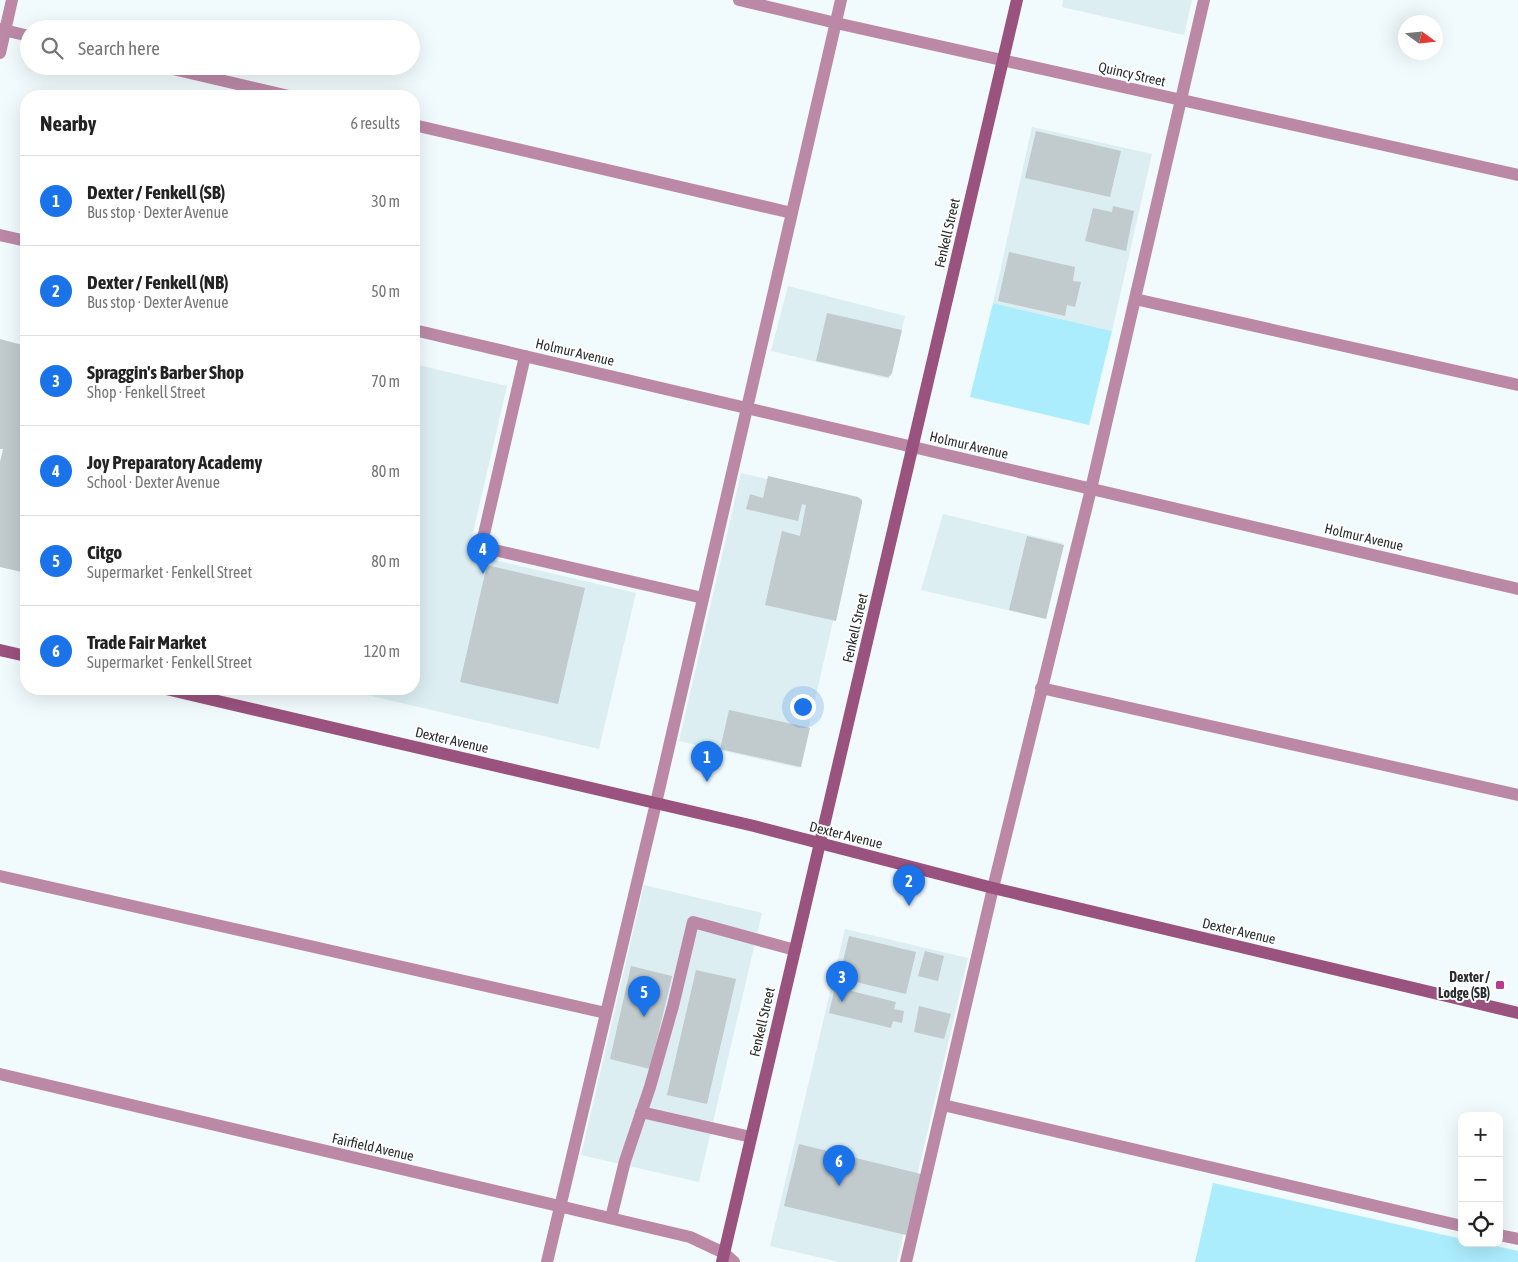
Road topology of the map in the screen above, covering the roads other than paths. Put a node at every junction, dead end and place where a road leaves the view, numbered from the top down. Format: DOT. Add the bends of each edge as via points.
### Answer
graph roads {
  1 [pos="12,0"];
  2 [pos="739,0"];
  3 [pos="841,0"];
  4 [pos="1017,0"];
  5 [pos="1204,0"];
  6 [pos="836,23"];
  7 [pos="3,30"];
  8 [pos="20,34"];
  9 [pos="0,53"];
  10 [pos="1002,60"];
  11 [pos="199,75"];
  12 [pos="263,90"];
  13 [pos="1181,100"];
  14 [pos="420,126"];
  15 [pos="1518,175"];
  16 [pos="792,213"];
  17 [pos="0,235"];
  18 [pos="20,240"];
  19 [pos="1135,299"];
  20 [pos="420,331"];
  21 [pos="525,356"];
  22 [pos="1518,385"];
  23 [pos="747,407"];
  24 [pos="912,447"];
  25 [pos="1090,489"];
  26 [pos="1518,588"];
  27 [pos="703,598"];
  28 [pos="0,650"];
  29 [pos="20,655"];
  30 [pos="1042,688"];
  31 [pos="192,695"];
  32 [pos="1518,795"];
  33 [pos="656,803"];
  34 [pos="819,844"];
  35 [pos="0,876"];
  36 [pos="993,888"];
  37 [pos="795,950"];
  38 [pos="606,1013"];
  39 [pos="1518,1013"];
  40 [pos="0,1074"];
  41 [pos="943,1105"];
  42 [pos="642,1112"];
  43 [pos="751,1137"];
  44 [pos="560,1206"];
  45 [pos="610,1218"];
  46 [pos="1458,1225"];
  47 [pos="1503,1236"];
  48 [pos="1518,1240"];
  49 [pos="723,1257"];
  50 [pos="546,1262"];
  51 [pos="734,1262"];
  52 [pos="906,1262"];
  1 -- 7 [label="street"];
  2 -- 6 [label="street, Quincy Street"];
  3 -- 6 [label="street"];
  4 -- 10 [label="street, Fenkell Street"];
  5 -- 13 [label="street"];
  6 -- 10 [label="street, Quincy Street"];
  6 -- 16 [label="street"];
  7 -- 8 [label="street"];
  7 -- 9 [label="street"];
  10 -- 13 [label="street, Quincy Street"];
  10 -- 24 [label="street, Fenkell Street"];
  11 -- 12 [label="street"];
  13 -- 15 [label="street, Quincy Street"];
  13 -- 19 [label="street"];
  14 -- 16 [label="street"];
  16 -- 23 [label="street"];
  17 -- 18 [label="street"];
  19 -- 22 [label="street"];
  19 -- 25 [label="street"];
  20 -- 21 [label="street, Holmur Avenue"];
  21 -- 23 [label="street, Holmur Avenue"];
  21 -- 27 [label="street" via="481,547"];
  23 -- 24 [label="street, Holmur Avenue"];
  23 -- 27 [label="street"];
  24 -- 25 [label="street, Holmur Avenue"];
  24 -- 34 [label="street, Fenkell Street"];
  25 -- 26 [label="street, Holmur Avenue"];
  25 -- 30 [label="street"];
  27 -- 33 [label="street"];
  28 -- 29 [label="street"];
  30 -- 32 [label="street"];
  30 -- 36 [label="street"];
  31 -- 33 [label="street, Dexter Avenue"];
  33 -- 34 [label="street, Dexter Avenue"];
  33 -- 38 [label="street"];
  34 -- 36 [label="street, Dexter Avenue"];
  34 -- 37 [label="street, Fenkell Street"];
  35 -- 38 [label="street"];
  36 -- 39 [label="street, Dexter Avenue"];
  36 -- 41 [label="street"];
  37 -- 42 [label="street" via="693,922"];
  37 -- 43 [label="street, Fenkell Street"];
  38 -- 44 [label="street"];
  40 -- 44 [label="street, Fairfield Avenue"];
  41 -- 46 [label="street"];
  41 -- 52 [label="street"];
  42 -- 43 [label="street"];
  42 -- 45 [label="street"];
  43 -- 49 [label="street, Fenkell Street"];
  44 -- 45 [label="street, Fairfield Avenue"];
  44 -- 50 [label="street"];
  45 -- 49 [label="street, Fairfield Avenue" via="690,1237"];
  47 -- 48 [label="street"];
  49 -- 51 [label="street, Fairfield Avenue"];
}
